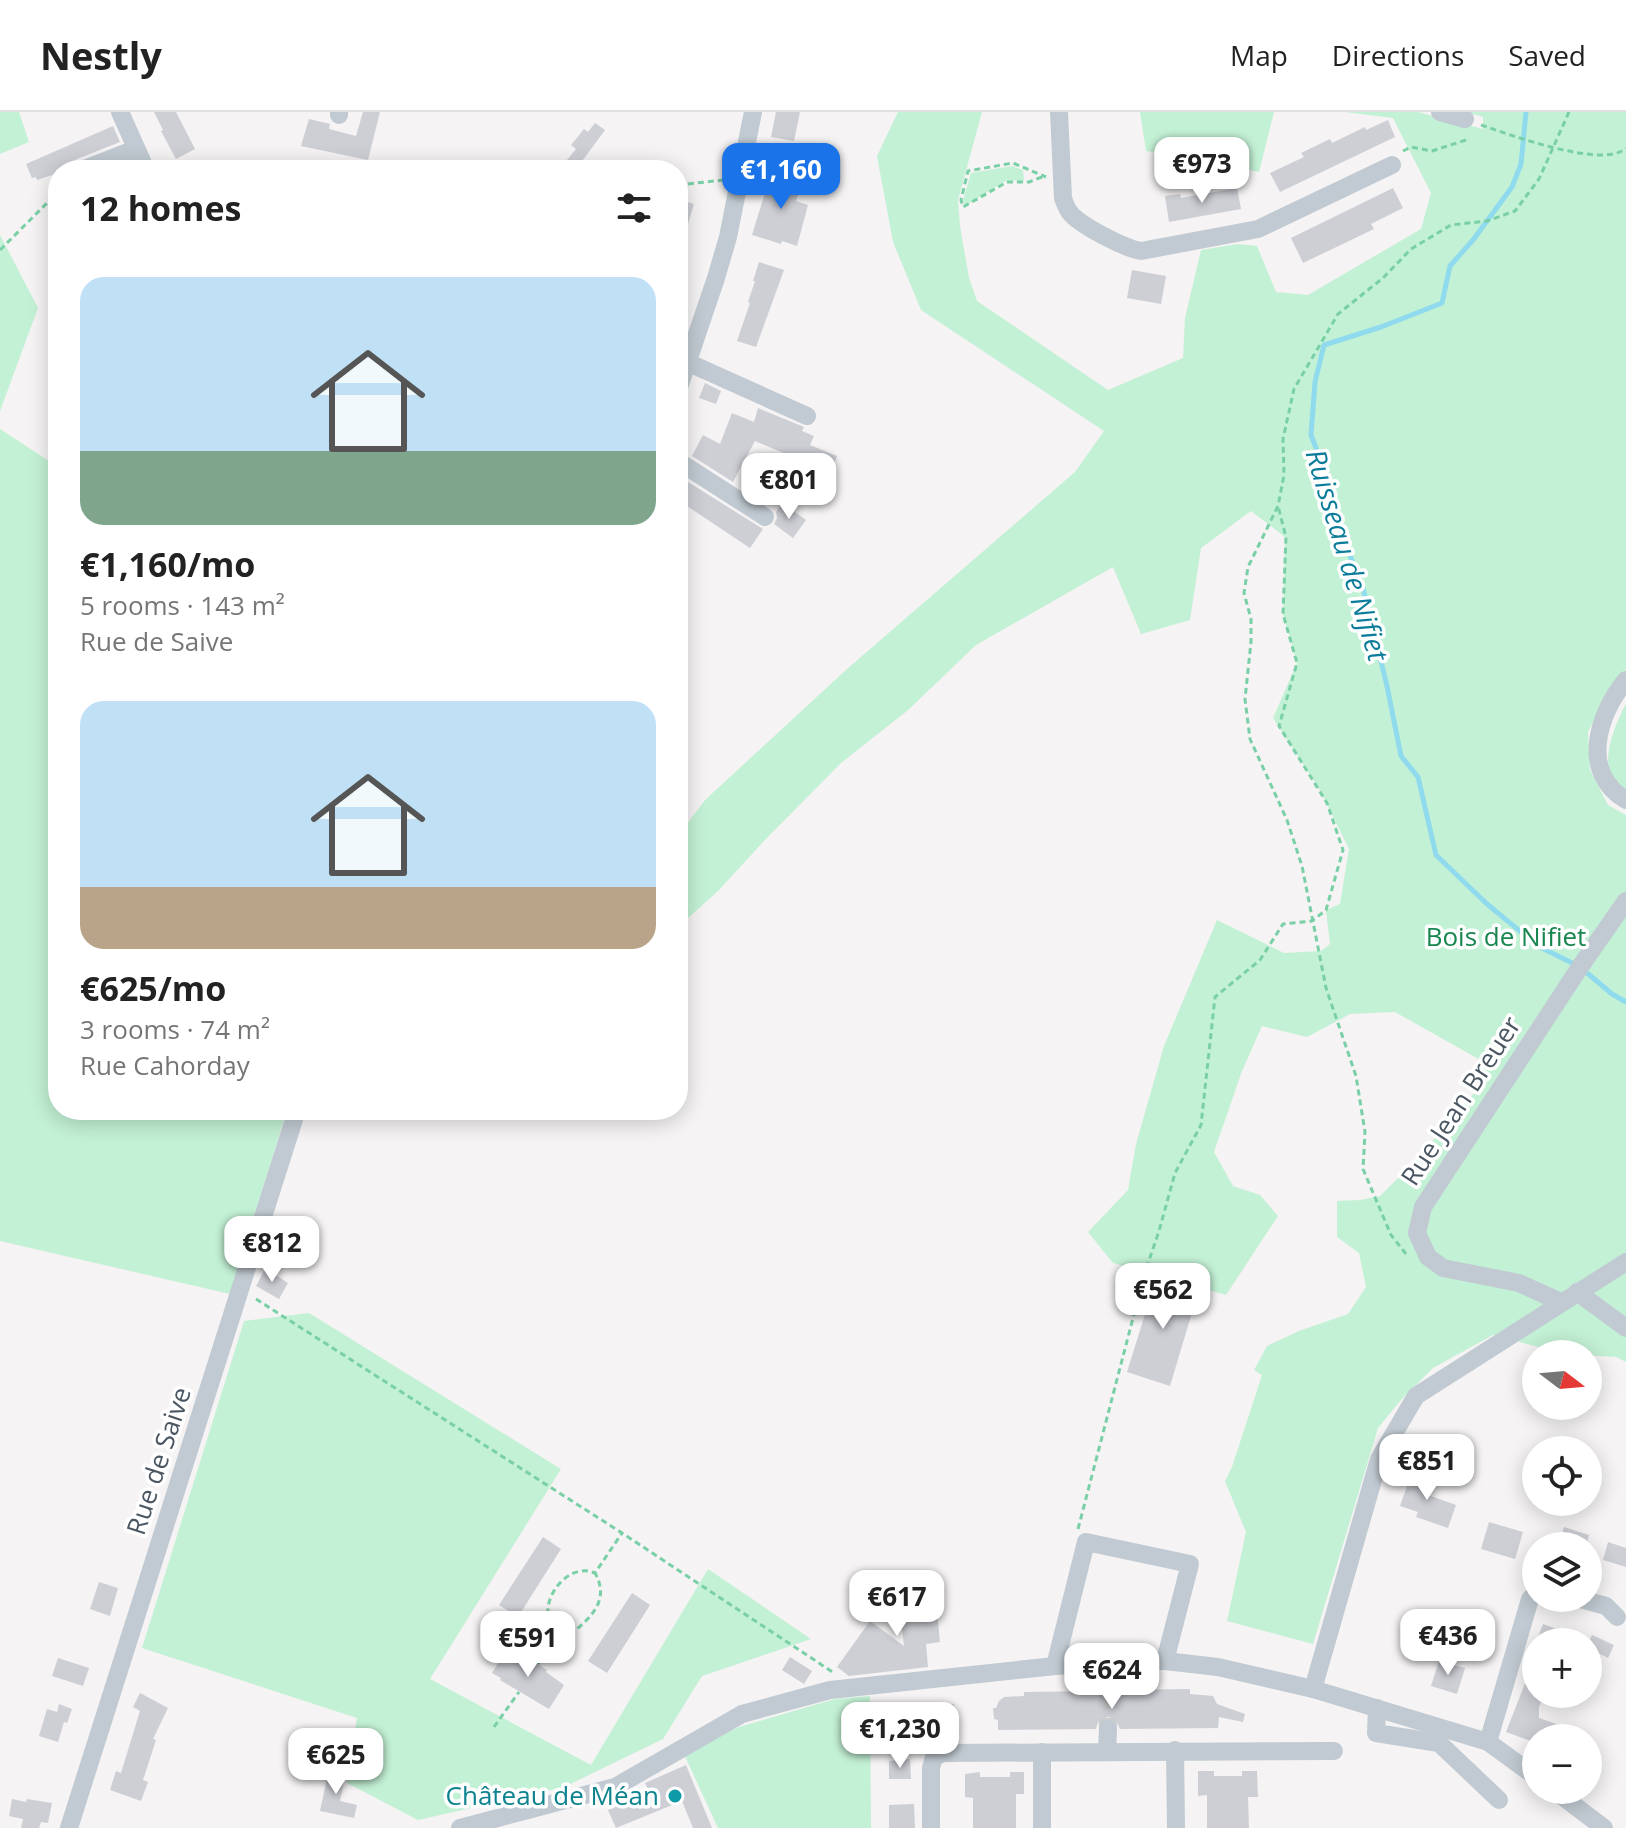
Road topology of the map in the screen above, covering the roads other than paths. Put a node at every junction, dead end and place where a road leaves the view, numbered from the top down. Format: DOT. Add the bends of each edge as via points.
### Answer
graph roads {
  1 [pos="120,112"];
  2 [pos="753,112"];
  3 [pos="1059,112"];
  4 [pos="1440,112"];
  5 [pos="1465,119"];
  6 [pos="136,149"];
  7 [pos="108,160"];
  8 [pos="141,160"];
  9 [pos="1392,165"];
  10 [pos="689,363"];
  11 [pos="807,416"];
  12 [pos="688,467"];
  13 [pos="765,517"];
  14 [pos="1626,680"];
  15 [pos="1626,800"];
  16 [pos="1626,901"];
  17 [pos="294,1120"];
  18 [pos="1626,1262"];
  19 [pos="1569,1297"];
  20 [pos="1626,1328"];
  21 [pos="1602,1605"];
  22 [pos="1526,1612"];
  23 [pos="1617,1617"];
  24 [pos="1165,1661"];
  25 [pos="1109,1663"];
  26 [pos="1055,1666"];
  27 [pos="1313,1689"];
  28 [pos="1107,1691"];
  29 [pos="1377,1708"];
  30 [pos="1108,1729"];
  31 [pos="1488,1742"];
  32 [pos="1175,1750"];
  33 [pos="1107,1751"];
  34 [pos="1334,1751"];
  35 [pos="1042,1752"];
  36 [pos="1522,1767"];
  37 [pos="1499,1800"];
  38 [pos="1572,1804"];
  39 [pos="69,1828"];
  40 [pos="460,1828"];
  41 [pos="931,1828"];
  42 [pos="1042,1828"];
  43 [pos="1176,1828"];
  44 [pos="1604,1828"];
  1 -- 6 [label="street"];
  2 -- 10 [label="street" via="728,237"];
  3 -- 9 [label="street" via="1063,198 1072,215 1141,251 1258,229"];
  4 -- 5 [label="street"];
  6 -- 7 [label="street"];
  6 -- 8 [label="street"];
  10 -- 11 [label="street"];
  12 -- 13 [label="street"];
  14 -- 15 [label="street" via="1598,734 1598,766 1613,792"];
  16 -- 19 [label="street, Rue Jean Breuer" via="1423,1207 1417,1233 1428,1257 1443,1268"];
  17 -- 39 [label="street, Rue de Saive"];
  18 -- 19 [label="street"];
  19 -- 20 [label="street, Rue Jean Breuer"];
  19 -- 27 [label="street" via="1416,1396 1379,1459"];
  21 -- 23 [label="street"];
  22 -- 31 [label="street"];
  24 -- 25 [label="street"];
  24 -- 26 [label="street" via="1190,1564 1086,1542"];
  24 -- 27 [label="street"];
  25 -- 26 [label="street"];
  25 -- 28 [label="street"];
  26 -- 40 [label="street" via="830,1690 742,1714 615,1787"];
  27 -- 29 [label="street"];
  29 -- 31 [label="street"];
  29 -- 37 [label="street" via="1376,1733 1439,1743"];
  30 -- 33 [label="street"];
  31 -- 36 [label="street"];
  32 -- 33 [label="street"];
  32 -- 34 [label="street"];
  32 -- 43 [label="street"];
  33 -- 35 [label="street"];
  35 -- 41 [label="street" via="934,1757"];
  35 -- 42 [label="street"];
  38 -- 44 [label="street"];
}
